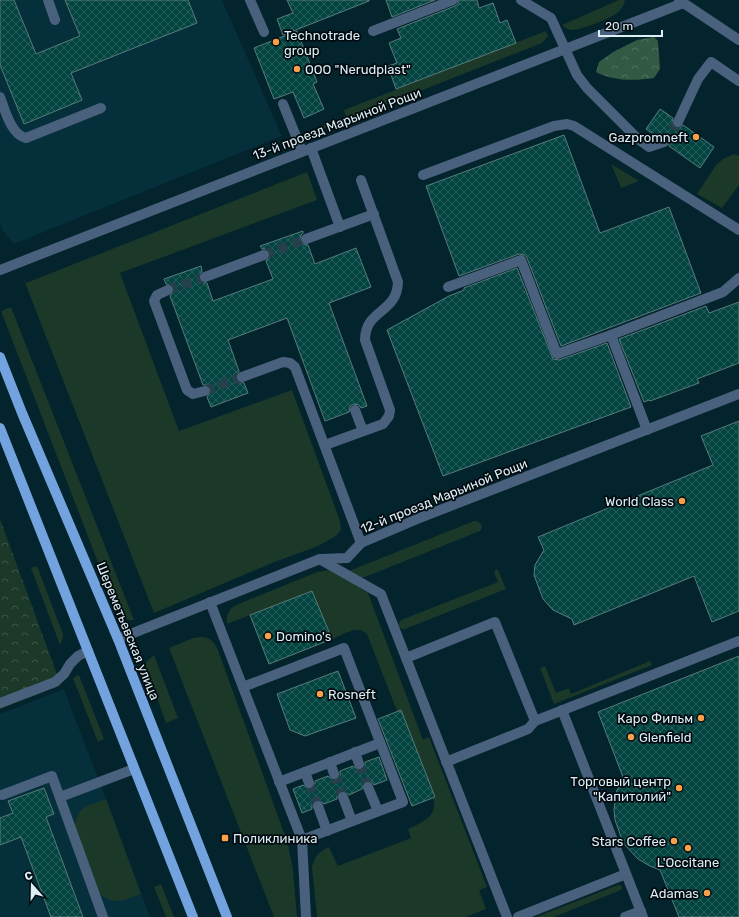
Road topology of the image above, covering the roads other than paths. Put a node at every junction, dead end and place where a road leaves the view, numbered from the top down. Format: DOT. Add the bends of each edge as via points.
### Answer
graph roads {
  1 [pos="48,0"];
  2 [pos="250,0"];
  3 [pos="454,0"];
  4 [pos="521,0"];
  5 [pos="681,1"];
  6 [pos="55,20"];
  7 [pos="373,31"];
  8 [pos="264,32"];
  9 [pos="739,40"];
  10 [pos="566,48"];
  11 [pos="739,81"];
  12 [pos="0,97"];
  13 [pos="284,104"];
  14 [pos="100,108"];
  15 [pos="678,122"];
  16 [pos="664,142"];
  17 [pos="306,150"];
  18 [pos="424,174"];
  19 [pos="361,180"];
  20 [pos="374,214"];
  21 [pos="340,227"];
  22 [pos="739,230"];
  23 [pos="306,240"];
  24 [pos="264,255"];
  25 [pos="0,270"];
  26 [pos="205,277"];
  27 [pos="739,278"];
  28 [pos="448,287"];
  29 [pos="168,290"];
  30 [pos="611,335"];
  31 [pos="0,357"];
  32 [pos="242,377"];
  33 [pos="205,391"];
  34 [pos="739,394"];
  35 [pos="355,410"];
  36 [pos="0,428"];
  37 [pos="646,430"];
  38 [pos="362,431"];
  39 [pos="325,445"];
  40 [pos="361,543"];
  41 [pos="320,559"];
  42 [pos="210,602"];
  43 [pos="118,639"];
  44 [pos="739,641"];
  45 [pos="88,652"];
  46 [pos="406,658"];
  47 [pos="243,687"];
  48 [pos="0,703"];
  49 [pos="562,710"];
  50 [pos="535,721"];
  51 [pos="380,743"];
  52 [pos="355,752"];
  53 [pos="330,762"];
  54 [pos="446,762"];
  55 [pos="360,764"];
  56 [pos="134,769"];
  57 [pos="305,772"];
  58 [pos="334,774"];
  59 [pos="279,782"];
  60 [pos="309,783"];
  61 [pos="368,787"];
  62 [pos="2,795"];
  63 [pos="60,797"];
  64 [pos="343,797"];
  65 [pos="318,806"];
  66 [pos="378,811"];
  67 [pos="352,821"];
  68 [pos="327,831"];
  69 [pos="302,840"];
  70 [pos="626,874"];
  71 [pos="642,914"];
  72 [pos="103,917"];
  73 [pos="193,917"];
  74 [pos="227,917"];
  75 [pos="306,917"];
  76 [pos="507,917"];
  77 [pos="518,917"];
  78 [pos="625,917"];
  1 -- 6 [label="street"];
  2 -- 8 [label="street"];
  3 -- 7 [label="street"];
  4 -- 10 [label="street" via="551,18"];
  5 -- 9 [label="street"];
  5 -- 10 [label="street, 13-й проезд Марьиной Рощи"];
  10 -- 16 [label="street" via="577,75 587,88 638,140 649,147"];
  10 -- 17 [label="street, 13-й проезд Марьиной Рощи"];
  11 -- 15 [label="street" via="710,62 698,79"];
  12 -- 14 [label="street" via="16,133 26,138"];
  13 -- 17 [label="street"];
  17 -- 21 [label="street"];
  17 -- 25 [label="street, 13-й проезд Марьиной Рощи"];
  18 -- 22 [label="street" via="554,126 568,124"];
  19 -- 20 [label="street"];
  20 -- 21 [label="street"];
  20 -- 38 [label="street" via="396,274 398,289 392,302 371,319 365,336 390,410 389,416 383,424"];
  21 -- 23 [label="street"];
  24 -- 26 [label="street"];
  27 -- 30 [label="street" via="723,292"];
  28 -- 30 [label="street" via="521,260 557,354"];
  29 -- 33 [label="street" via="157,295 154,301 169,343 187,390 193,394"];
  30 -- 37 [label="street"];
  31 -- 43 [label="main road, Шереметьевская улица"];
  32 -- 39 [label="street" via="283,362 293,365"];
  34 -- 37 [label="street, 12-й проезд Марьиной Рощи"];
  35 -- 38 [label="street"];
  36 -- 45 [label="main road"];
  37 -- 40 [label="street, 12-й проезд Марьиной Рощи"];
  38 -- 39 [label="street"];
  39 -- 40 [label="street"];
  40 -- 41 [label="street, 12-й проезд Марьиной Рощи" via="347,558"];
  41 -- 42 [label="street, 12-й проезд Марьиной Рощи"];
  41 -- 46 [label="street" via="381,594"];
  42 -- 43 [label="street, 12-й проезд Марьиной Рощи"];
  42 -- 47 [label="street"];
  43 -- 74 [label="main road, Шереметьевская улица"];
  44 -- 49 [label="street"];
  45 -- 48 [label="street" via="78,656 55,682"];
  45 -- 56 [label="main road"];
  46 -- 50 [label="street" via="495,622"];
  46 -- 54 [label="street"];
  47 -- 51 [label="street" via="344,648"];
  47 -- 59 [label="street"];
  49 -- 50 [label="street"];
  49 -- 70 [label="street"];
  50 -- 54 [label="street" via="528,729"];
  51 -- 52 [label="street"];
  51 -- 66 [label="street" via="403,802"];
  52 -- 53 [label="street"];
  52 -- 55 [label="street"];
  53 -- 57 [label="street"];
  53 -- 58 [label="street"];
  54 -- 76 [label="street"];
  56 -- 63 [label="street"];
  56 -- 73 [label="main road"];
  57 -- 59 [label="street"];
  57 -- 60 [label="street"];
  59 -- 69 [label="street"];
  61 -- 66 [label="street"];
  62 -- 63 [label="street" via="52,776"];
  63 -- 72 [label="street"];
  64 -- 67 [label="street"];
  65 -- 68 [label="street"];
  66 -- 67 [label="street"];
  67 -- 68 [label="street"];
  68 -- 69 [label="street"];
  69 -- 75 [label="street"];
  70 -- 71 [label="street"];
  70 -- 77 [label="street"];
  71 -- 78 [label="street"];
}
